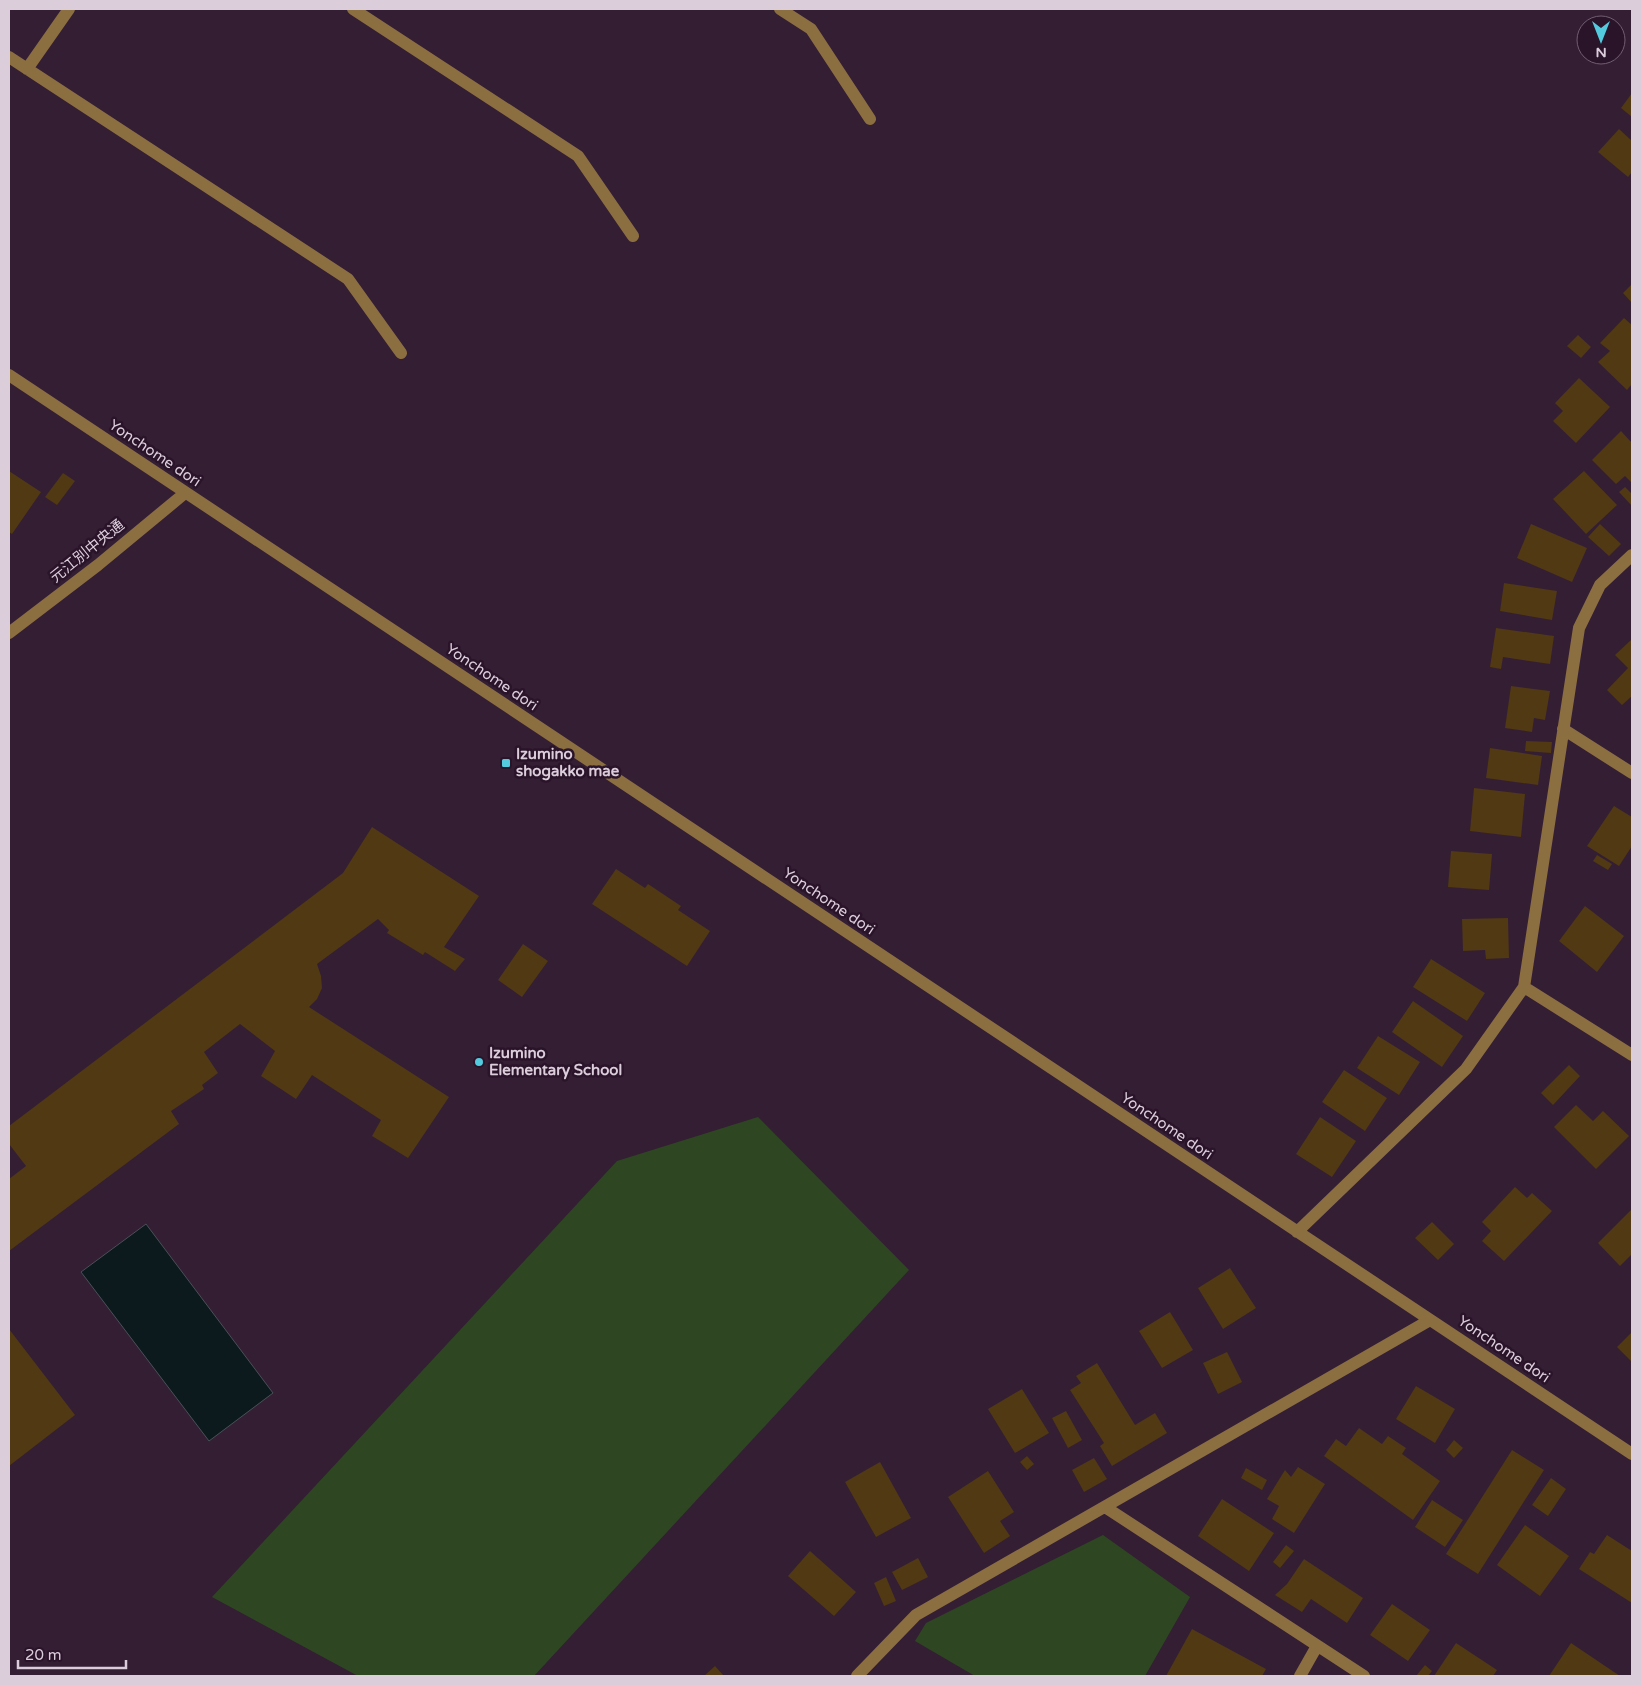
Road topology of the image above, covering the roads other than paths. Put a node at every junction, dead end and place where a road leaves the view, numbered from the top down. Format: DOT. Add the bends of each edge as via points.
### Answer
graph roads {
  1 [pos="68,9"];
  2 [pos="353,9"];
  3 [pos="780,9"];
  4 [pos="9,57"];
  5 [pos="27,69"];
  6 [pos="870,119"];
  7 [pos="633,236"];
  8 [pos="401,353"];
  9 [pos="9,375"];
  10 [pos="185,493"];
  11 [pos="1632,555"];
  12 [pos="9,634"];
  13 [pos="1563,729"];
  14 [pos="1632,774"];
  15 [pos="1524,987"];
  16 [pos="1632,1055"];
  17 [pos="1297,1232"];
  18 [pos="1430,1320"];
  19 [pos="1632,1454"];
  20 [pos="1104,1507"];
  21 [pos="1317,1646"];
  22 [pos="857,1676"];
  23 [pos="1300,1676"];
  24 [pos="1364,1676"];
  1 -- 5 [label="street"];
  2 -- 7 [label="street" via="578,156"];
  3 -- 6 [label="street" via="811,29"];
  4 -- 5 [label="street"];
  5 -- 8 [label="street" via="348,279"];
  9 -- 10 [label="street, Yonchome dori"];
  10 -- 12 [label="street, 元江別中央通"];
  10 -- 17 [label="street, Yonchome dori"];
  11 -- 13 [label="street" via="1600,585 1579,628"];
  13 -- 14 [label="street"];
  13 -- 15 [label="street"];
  15 -- 16 [label="street"];
  15 -- 17 [label="street" via="1466,1069"];
  17 -- 18 [label="street, Yonchome dori"];
  18 -- 19 [label="street, Yonchome dori"];
  18 -- 20 [label="street"];
  20 -- 21 [label="street"];
  20 -- 22 [label="street" via="916,1616"];
  21 -- 23 [label="street"];
  21 -- 24 [label="street"];
}
